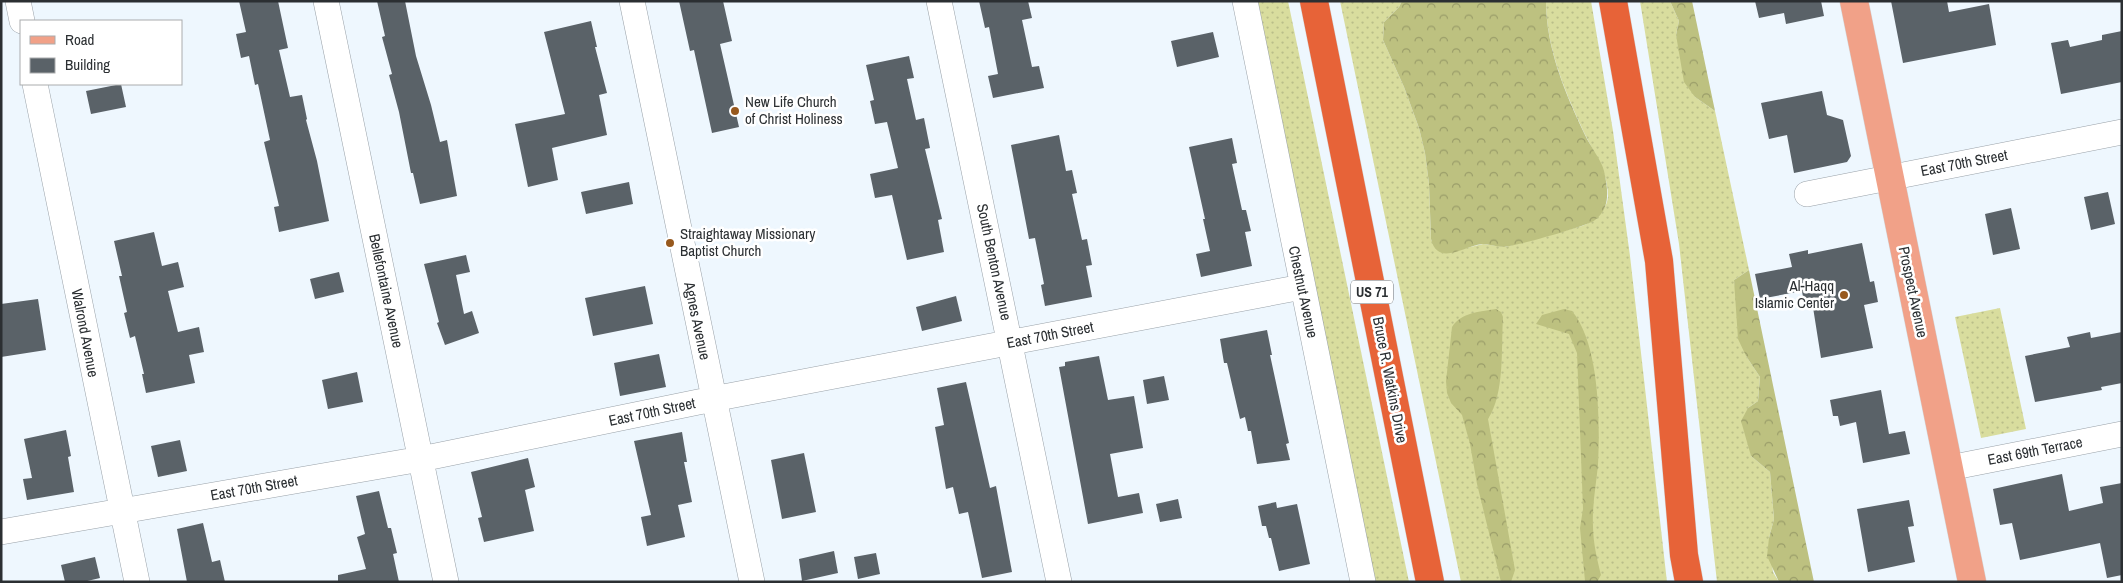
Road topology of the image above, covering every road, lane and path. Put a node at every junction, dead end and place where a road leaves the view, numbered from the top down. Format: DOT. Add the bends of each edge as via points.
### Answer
graph roads {
  1 [pos="18,1"];
  2 [pos="326,1"];
  3 [pos="632,1"];
  4 [pos="939,1"];
  5 [pos="1245,1"];
  6 [pos="1314,1"];
  7 [pos="1613,1"];
  8 [pos="1854,1"];
  9 [pos="22,20"];
  10 [pos="35,85"];
  11 [pos="2122,132"];
  12 [pos="1889,178"];
  13 [pos="1807,194"];
  14 [pos="1302,287"];
  15 [pos="1010,342"];
  16 [pos="713,399"];
  17 [pos="2122,434"];
  18 [pos="421,459"];
  19 [pos="1949,468"];
  20 [pos="121,511"];
  21 [pos="1,532"];
  22 [pos="137,582"];
  23 [pos="446,582"];
  24 [pos="752,582"];
  25 [pos="1059,582"];
  26 [pos="1363,582"];
  27 [pos="1430,582"];
  28 [pos="1689,582"];
  29 [pos="1972,582"];
  1 -- 9 [label="street"];
  2 -- 18 [label="street, Bellefontaine Avenue"];
  3 -- 16 [label="street, Agnes Avenue"];
  4 -- 15 [label="street, South Benton Avenue"];
  5 -- 14 [label="street, Chestnut Avenue"];
  6 -- 27 [label="highway, Bruce R. Watkins Drive / US 71"];
  7 -- 28 [label="highway" via="1659,261"];
  8 -- 12 [label="main road, Prospect Avenue"];
  10 -- 20 [label="street, Walrond Avenue"];
  11 -- 12 [label="street, East 70th Street"];
  12 -- 13 [label="street, East 70th Street"];
  12 -- 19 [label="main road, Prospect Avenue"];
  14 -- 15 [label="street, East 70th Street"];
  14 -- 26 [label="street, Chestnut Avenue"];
  15 -- 16 [label="street, East 70th Street"];
  15 -- 25 [label="street, South Benton Avenue"];
  16 -- 18 [label="street, East 70th Street"];
  16 -- 24 [label="street, Agnes Avenue"];
  17 -- 19 [label="street, East 69th Terrace"];
  18 -- 20 [label="street, East 70th Street"];
  18 -- 23 [label="street, Bellefontaine Avenue"];
  19 -- 29 [label="main road, Prospect Avenue"];
  20 -- 21 [label="street, East 70th Street"];
  20 -- 22 [label="street, Walrond Avenue"];
}
